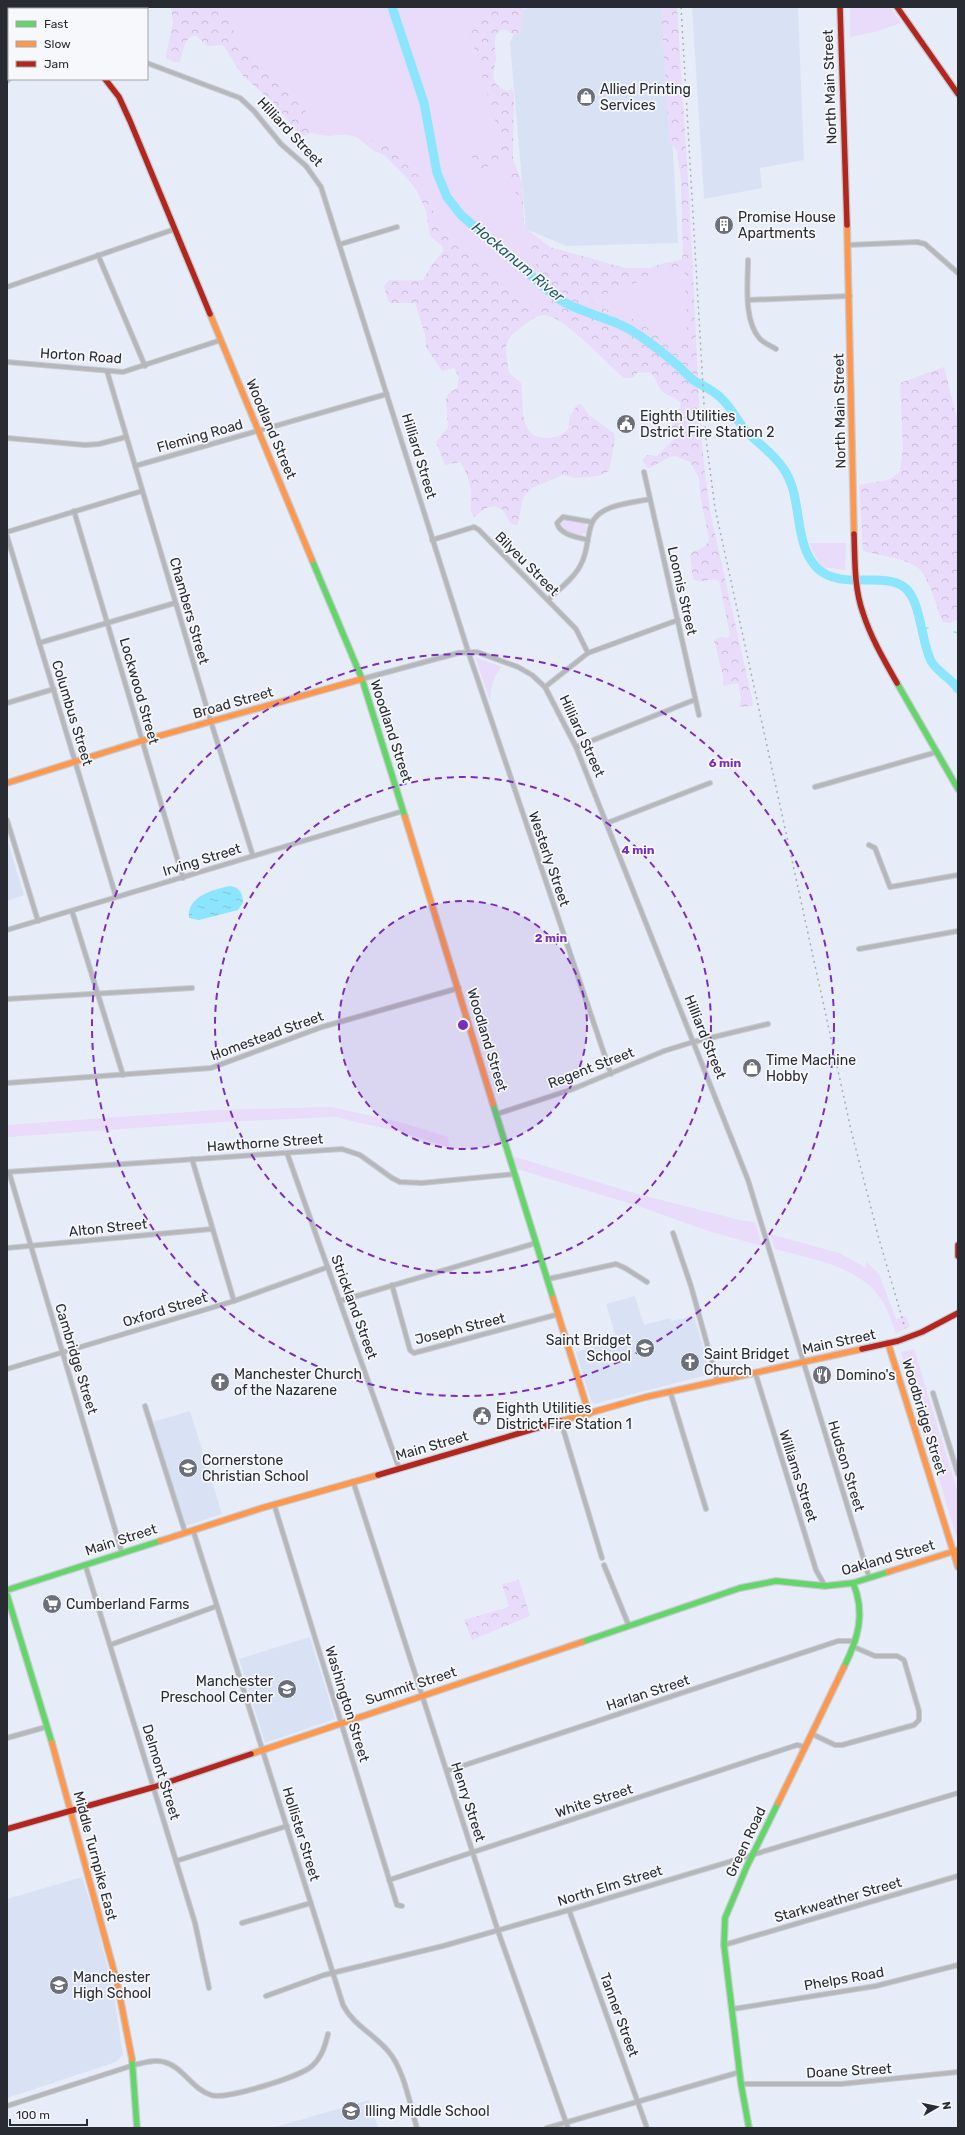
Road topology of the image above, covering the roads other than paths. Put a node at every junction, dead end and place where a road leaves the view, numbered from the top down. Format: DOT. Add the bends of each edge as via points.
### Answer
graph roads {
  1 [pos="840,7"];
  2 [pos="897,7"];
  3 [pos="148,63"];
  4 [pos="106,80"];
  5 [pos="958,94"];
  6 [pos="398,227"];
  7 [pos="175,229"];
  8 [pos="341,244"];
  9 [pos="848,245"];
  10 [pos="98,255"];
  11 [pos="748,260"];
  12 [pos="958,273"];
  13 [pos="7,287"];
  14 [pos="850,296"];
  15 [pos="748,300"];
  16 [pos="221,340"];
  17 [pos="776,349"];
  18 [pos="7,362"];
  19 [pos="145,366"];
  20 [pos="107,371"];
  21 [pos="387,394"];
  22 [pos="259,430"];
  23 [pos="126,437"];
  24 [pos="7,438"];
  25 [pos="135,466"];
  26 [pos="644,472"];
  27 [pos="142,492"];
  28 [pos="650,499"];
  29 [pos="74,511"];
  30 [pos="592,522"];
  31 [pos="7,532"];
  32 [pos="7,536"];
  33 [pos="432,540"];
  34 [pos="588,540"];
  35 [pos="548,600"];
  36 [pos="175,602"];
  37 [pos="678,620"];
  38 [pos="107,622"];
  39 [pos="39,643"];
  40 [pos="468,651"];
  41 [pos="588,653"];
  42 [pos="362,679"];
  43 [pos="545,687"];
  44 [pos="54,689"];
  45 [pos="694,700"];
  46 [pos="7,703"];
  47 [pos="699,715"];
  48 [pos="210,722"];
  49 [pos="141,741"];
  50 [pos="576,747"];
  51 [pos="937,752"];
  52 [pos="76,762"];
  53 [pos="7,783"];
  54 [pos="710,783"];
  55 [pos="816,787"];
  56 [pos="958,789"];
  57 [pos="403,811"];
  58 [pos="7,820"];
  59 [pos="607,823"];
  60 [pos="869,845"];
  61 [pos="253,856"];
  62 [pos="958,875"];
  63 [pos="183,878"];
  64 [pos="116,897"];
  65 [pos="72,911"];
  66 [pos="38,921"];
  67 [pos="7,930"];
  68 [pos="958,931"];
  69 [pos="860,949"];
  70 [pos="192,988"];
  71 [pos="459,988"];
  72 [pos="96,994"];
  73 [pos="7,1000"];
  74 [pos="768,1024"];
  75 [pos="693,1042"];
  76 [pos="611,1074"];
  77 [pos="123,1075"];
  78 [pos="7,1083"];
  79 [pos="497,1114"];
  80 [pos="287,1153"];
  81 [pos="192,1159"];
  82 [pos="8,1172"];
  83 [pos="515,1174"];
  84 [pos="212,1229"];
  85 [pos="673,1233"];
  86 [pos="536,1242"];
  87 [pos="958,1245"];
  88 [pos="31,1246"];
  89 [pos="7,1248"];
  90 [pos="958,1256"];
  91 [pos="328,1267"];
  92 [pos="548,1279"];
  93 [pos="647,1282"];
  94 [pos="392,1285"];
  95 [pos="234,1301"];
  96 [pos="340,1301"];
  97 [pos="958,1313"];
  98 [pos="559,1314"];
  99 [pos="888,1343"];
  100 [pos="63,1352"];
  101 [pos="803,1362"];
  102 [pos="7,1369"];
  103 [pos="755,1372"];
  104 [pos="717,1380"];
  105 [pos="670,1391"];
  106 [pos="933,1393"];
  107 [pos="145,1406"];
  108 [pos="589,1414"];
  109 [pos="561,1422"];
  110 [pos="399,1468"];
  111 [pos="958,1474"];
  112 [pos="353,1481"];
  113 [pos="274,1504"];
  114 [pos="706,1509"];
  115 [pos="193,1530"];
  116 [pos="185,1532"];
  117 [pos="956,1550"];
  118 [pos="122,1552"];
  119 [pos="602,1558"];
  120 [pos="84,1564"];
  121 [pos="604,1565"];
  122 [pos="958,1567"];
  123 [pos="869,1577"];
  124 [pos="853,1583"];
  125 [pos="825,1586"];
  126 [pos="7,1590"];
  127 [pos="7,1595"];
  128 [pos="217,1606"];
  129 [pos="629,1626"];
  130 [pos="856,1641"];
  131 [pos="110,1645"];
  132 [pos="854,1647"];
  133 [pos="421,1696"];
  134 [pos="341,1722"];
  135 [pos="46,1727"];
  136 [pos="812,1734"];
  137 [pos="7,1738"];
  138 [pos="806,1747"];
  139 [pos="262,1749"];
  140 [pos="447,1771"];
  141 [pos="154,1787"];
  142 [pos="958,1793"];
  143 [pos="71,1812"];
  144 [pos="287,1826"];
  145 [pos="7,1829"];
  146 [pos="473,1852"];
  147 [pos="752,1855"];
  148 [pos="176,1861"];
  149 [pos="958,1876"];
  150 [pos="389,1880"];
  151 [pos="311,1903"];
  152 [pos="402,1906"];
  153 [pos="569,1910"];
  154 [pos="242,1923"];
  155 [pos="498,1931"];
  156 [pos="724,1945"];
  157 [pos="958,1965"];
  158 [pos="333,1972"];
  159 [pos="209,1988"];
  160 [pos="266,1996"];
  161 [pos="733,2010"];
  162 [pos="328,2034"];
  163 [pos="134,2064"];
  164 [pos="740,2072"];
  165 [pos="958,2072"];
  166 [pos="741,2084"];
  167 [pos="638,2102"];
  168 [pos="7,2106"];
  169 [pos="566,2122"];
  170 [pos="137,2128"];
  171 [pos="417,2128"];
  172 [pos="547,2128"];
  173 [pos="568,2128"];
  174 [pos="647,2128"];
  175 [pos="749,2128"];
  1 -- 9 [label="street, North Main Street"];
  2 -- 5 [label="street"];
  3 -- 8 [label="street, Hilliard Street" via="231,94 248,104 281,144 314,175 327,201"];
  4 -- 7 [label="street, Woodland Street" via="119,97"];
  6 -- 8 [label="street"];
  7 -- 10 [label="street"];
  7 -- 16 [label="street, Woodland Street"];
  8 -- 21 [label="street, Hilliard Street"];
  9 -- 12 [label="street" via="917,242 925,244"];
  9 -- 14 [label="street, North Main Street"];
  10 -- 13 [label="street"];
  10 -- 19 [label="street"];
  11 -- 15 [label="street"];
  14 -- 15 [label="street"];
  14 -- 51 [label="street, North Main Street" via="857,588 862,612 874,643"];
  15 -- 17 [label="street" via="750,315 760,339"];
  16 -- 19 [label="street, Horton Road"];
  16 -- 22 [label="street, Woodland Street"];
  18 -- 20 [label="street, Horton Road"];
  19 -- 20 [label="street, Horton Road" via="123,372"];
  20 -- 23 [label="street, Chambers Street"];
  21 -- 22 [label="street, Fleming Road"];
  21 -- 33 [label="street, Hilliard Street"];
  22 -- 25 [label="street, Fleming Road"];
  22 -- 42 [label="street, Woodland Street"];
  23 -- 24 [label="street" via="85,445"];
  23 -- 25 [label="street, Chambers Street"];
  25 -- 27 [label="street, Chambers Street"];
  26 -- 28 [label="street, Loomis Street"];
  27 -- 29 [label="street"];
  27 -- 36 [label="street, Chambers Street"];
  28 -- 30 [label="street" via="604,511"];
  28 -- 37 [label="street, Loomis Street"];
  29 -- 31 [label="street"];
  29 -- 38 [label="street, Lockwood Street"];
  30 -- 34 [label="street"];
  30 -- 34 [label="street" via="563,517 557,523 558,529 562,532"];
  32 -- 39 [label="street, Columbus Street"];
  33 -- 35 [label="street, Bilyeu Street" via="474,527"];
  33 -- 40 [label="street, Hilliard Street"];
  34 -- 35 [label="street" via="578,570"];
  35 -- 41 [label="street, Bilyeu Street" via="576,629"];
  36 -- 38 [label="street"];
  36 -- 48 [label="street, Chambers Street"];
  37 -- 41 [label="street"];
  37 -- 45 [label="street, Loomis Street"];
  38 -- 39 [label="street"];
  38 -- 49 [label="street, Lockwood Street"];
  39 -- 44 [label="street, Columbus Street"];
  40 -- 42 [label="street, Broad Street"];
  40 -- 43 [label="street, Hilliard Street" via="518,668 532,675"];
  40 -- 76 [label="street, Westerly Street"];
  41 -- 43 [label="street"];
  42 -- 48 [label="street, Broad Street"];
  42 -- 57 [label="street, Woodland Street"];
  43 -- 50 [label="street, Hilliard Street"];
  44 -- 46 [label="street"];
  44 -- 52 [label="street, Columbus Street"];
  45 -- 47 [label="street, Loomis Street"];
  45 -- 50 [label="street"];
  48 -- 49 [label="street, Broad Street"];
  48 -- 61 [label="street, Chambers Street"];
  49 -- 52 [label="street, Broad Street"];
  49 -- 63 [label="street, Lockwood Street"];
  50 -- 59 [label="street, Hilliard Street"];
  51 -- 55 [label="street"];
  51 -- 56 [label="street, North Main Street"];
  52 -- 53 [label="street, Broad Street"];
  52 -- 64 [label="street, Columbus Street"];
  54 -- 59 [label="street"];
  57 -- 61 [label="street, Irving Street"];
  57 -- 71 [label="street, Woodland Street"];
  58 -- 66 [label="street"];
  59 -- 75 [label="street, Hilliard Street"];
  60 -- 62 [label="street" via="875,848 890,888"];
  61 -- 63 [label="street, Irving Street"];
  63 -- 64 [label="street, Irving Street"];
  64 -- 65 [label="street, Irving Street"];
  65 -- 66 [label="street, Irving Street"];
  65 -- 72 [label="street"];
  66 -- 67 [label="street, Irving Street"];
  68 -- 69 [label="street"];
  70 -- 72 [label="street"];
  71 -- 77 [label="street, Homestead Street" via="322,1027 211,1068"];
  71 -- 79 [label="street, Woodland Street"];
  72 -- 73 [label="street"];
  72 -- 77 [label="street"];
  74 -- 75 [label="street, Regent Street"];
  75 -- 76 [label="street, Regent Street" via="664,1051"];
  75 -- 101 [label="street, Hilliard Street" via="748,1180"];
  76 -- 79 [label="street, Regent Street"];
  77 -- 78 [label="street, Homestead Street"];
  79 -- 83 [label="street, Woodland Street"];
  80 -- 81 [label="street, Hawthorne Street"];
  80 -- 83 [label="street, Hawthorne Street" via="329,1150 351,1152 360,1155 392,1178 408,1183"];
  80 -- 91 [label="street, Strickland Street"];
  81 -- 82 [label="street, Hawthorne Street"];
  81 -- 84 [label="street"];
  82 -- 88 [label="street, Cambridge Street"];
  83 -- 86 [label="street, Woodland Street"];
  84 -- 88 [label="street, Alton Street"];
  84 -- 95 [label="street"];
  85 -- 104 [label="street" via="691,1286"];
  86 -- 92 [label="street, Woodland Street"];
  86 -- 94 [label="street"];
  87 -- 90 [label="street"];
  88 -- 89 [label="street, Alton Street"];
  88 -- 100 [label="street, Cambridge Street"];
  91 -- 95 [label="street, Oxford Street"];
  91 -- 96 [label="street, Strickland Street"];
  92 -- 93 [label="street" via="616,1264"];
  92 -- 98 [label="street, Woodland Street"];
  94 -- 96 [label="street"];
  94 -- 98 [label="street, Joseph Street" via="410,1350 414,1354"];
  95 -- 100 [label="street, Oxford Street"];
  96 -- 110 [label="street, Strickland Street"];
  97 -- 99 [label="street, Main Street" via="917,1334"];
  98 -- 108 [label="street, Woodland Street"];
  99 -- 101 [label="street, Main Street"];
  99 -- 117 [label="street, Woodbridge Street"];
  100 -- 102 [label="street, Oxford Street"];
  100 -- 118 [label="street, Cambridge Street"];
  101 -- 103 [label="street, Main Street"];
  101 -- 123 [label="street, Hudson Street"];
  103 -- 104 [label="street, Main Street"];
  103 -- 125 [label="street, Williams Street" via="816,1570"];
  104 -- 105 [label="street, Main Street"];
  105 -- 108 [label="street, Main Street"];
  105 -- 114 [label="street"];
  106 -- 111 [label="street"];
  107 -- 116 [label="street"];
  108 -- 109 [label="street, Main Street"];
  109 -- 110 [label="street, Main Street"];
  109 -- 119 [label="street"];
  110 -- 112 [label="street, Main Street"];
  112 -- 113 [label="street, Main Street"];
  112 -- 133 [label="street, Henry Street"];
  113 -- 115 [label="street, Main Street"];
  113 -- 134 [label="street, Washington Street"];
  115 -- 116 [label="street, Main Street"];
  115 -- 128 [label="street, Hollister Street"];
  116 -- 118 [label="street, Main Street"];
  117 -- 122 [label="street, Woodbridge Street"];
  117 -- 123 [label="street, Oakland Street"];
  118 -- 120 [label="street, Main Street"];
  120 -- 126 [label="street, Main Street"];
  120 -- 131 [label="street, Delmont Street"];
  121 -- 129 [label="street"];
  123 -- 124 [label="street, Oakland Street"];
  124 -- 125 [label="street, Oakland Street"];
  124 -- 130 [label="street, Green Road" via="862,1615"];
  125 -- 129 [label="street, Summit Street" via="792,1581 757,1584"];
  127 -- 135 [label="street, Middle Turnpike East"];
  128 -- 131 [label="street"];
  128 -- 139 [label="street, Hollister Street"];
  129 -- 133 [label="street, Summit Street"];
  130 -- 132 [label="street, Green Road"];
  130 -- 140 [label="street, Harlan Street" via="838,1641"];
  131 -- 141 [label="street, Delmont Street"];
  132 -- 136 [label="street, Green Road"];
  132 -- 136 [label="street" via="875,1656 897,1656 904,1660 919,1720 914,1725 842,1745 835,1745"];
  133 -- 134 [label="street, Summit Street"];
  133 -- 140 [label="street, Henry Street"];
  134 -- 139 [label="street, Summit Street"];
  134 -- 150 [label="street, Washington Street"];
  135 -- 137 [label="street"];
  135 -- 143 [label="street, Middle Turnpike East"];
  136 -- 138 [label="street, Green Road"];
  138 -- 146 [label="street, White Street" via="797,1745"];
  138 -- 147 [label="street, Green Road"];
  139 -- 141 [label="street, Summit Street"];
  139 -- 144 [label="street, Hollister Street"];
  140 -- 146 [label="street, Henry Street"];
  141 -- 143 [label="street, Summit Street"];
  141 -- 148 [label="street, Delmont Street"];
  142 -- 147 [label="street, North Elm Street"];
  143 -- 145 [label="street, Summit Street"];
  143 -- 163 [label="street, Middle Turnpike East" via="119,1994"];
  144 -- 148 [label="street"];
  144 -- 151 [label="street, Hollister Street"];
  146 -- 150 [label="street, White Street"];
  146 -- 155 [label="street, Henry Street"];
  147 -- 153 [label="street, North Elm Street"];
  147 -- 156 [label="street, Green Road" via="725,1918"];
  148 -- 159 [label="street, Delmont Street" via="195,1923"];
  149 -- 156 [label="street, Starkweather Street"];
  150 -- 152 [label="street, Washington Street" via="397,1905"];
  151 -- 154 [label="street"];
  151 -- 158 [label="street, Hollister Street"];
  153 -- 155 [label="street, North Elm Street"];
  153 -- 167 [label="street, Tanner Street"];
  155 -- 158 [label="street, North Elm Street"];
  155 -- 169 [label="street, Henry Street"];
  156 -- 161 [label="street, Green Road"];
  157 -- 161 [label="street, Phelps Road" via="876,1986"];
  158 -- 160 [label="street, North Elm Street"];
  158 -- 171 [label="street, Hollister Street" via="347,2013 387,2050 395,2061"];
  161 -- 164 [label="street, Green Road"];
  162 -- 163 [label="street" via="323,2053 300,2075 231,2094 212,2095 197,2088 172,2065 164,2062"];
  163 -- 168 [label="street"];
  163 -- 170 [label="street, Middle Turnpike East"];
  164 -- 166 [label="street, Green Road"];
  164 -- 167 [label="street"];
  165 -- 166 [label="street, Doane Street" via="841,2084"];
  166 -- 175 [label="street, Green Road"];
  167 -- 169 [label="street"];
  167 -- 174 [label="street, Tanner Street"];
  169 -- 172 [label="street"];
  169 -- 173 [label="street, Henry Street"];
}
